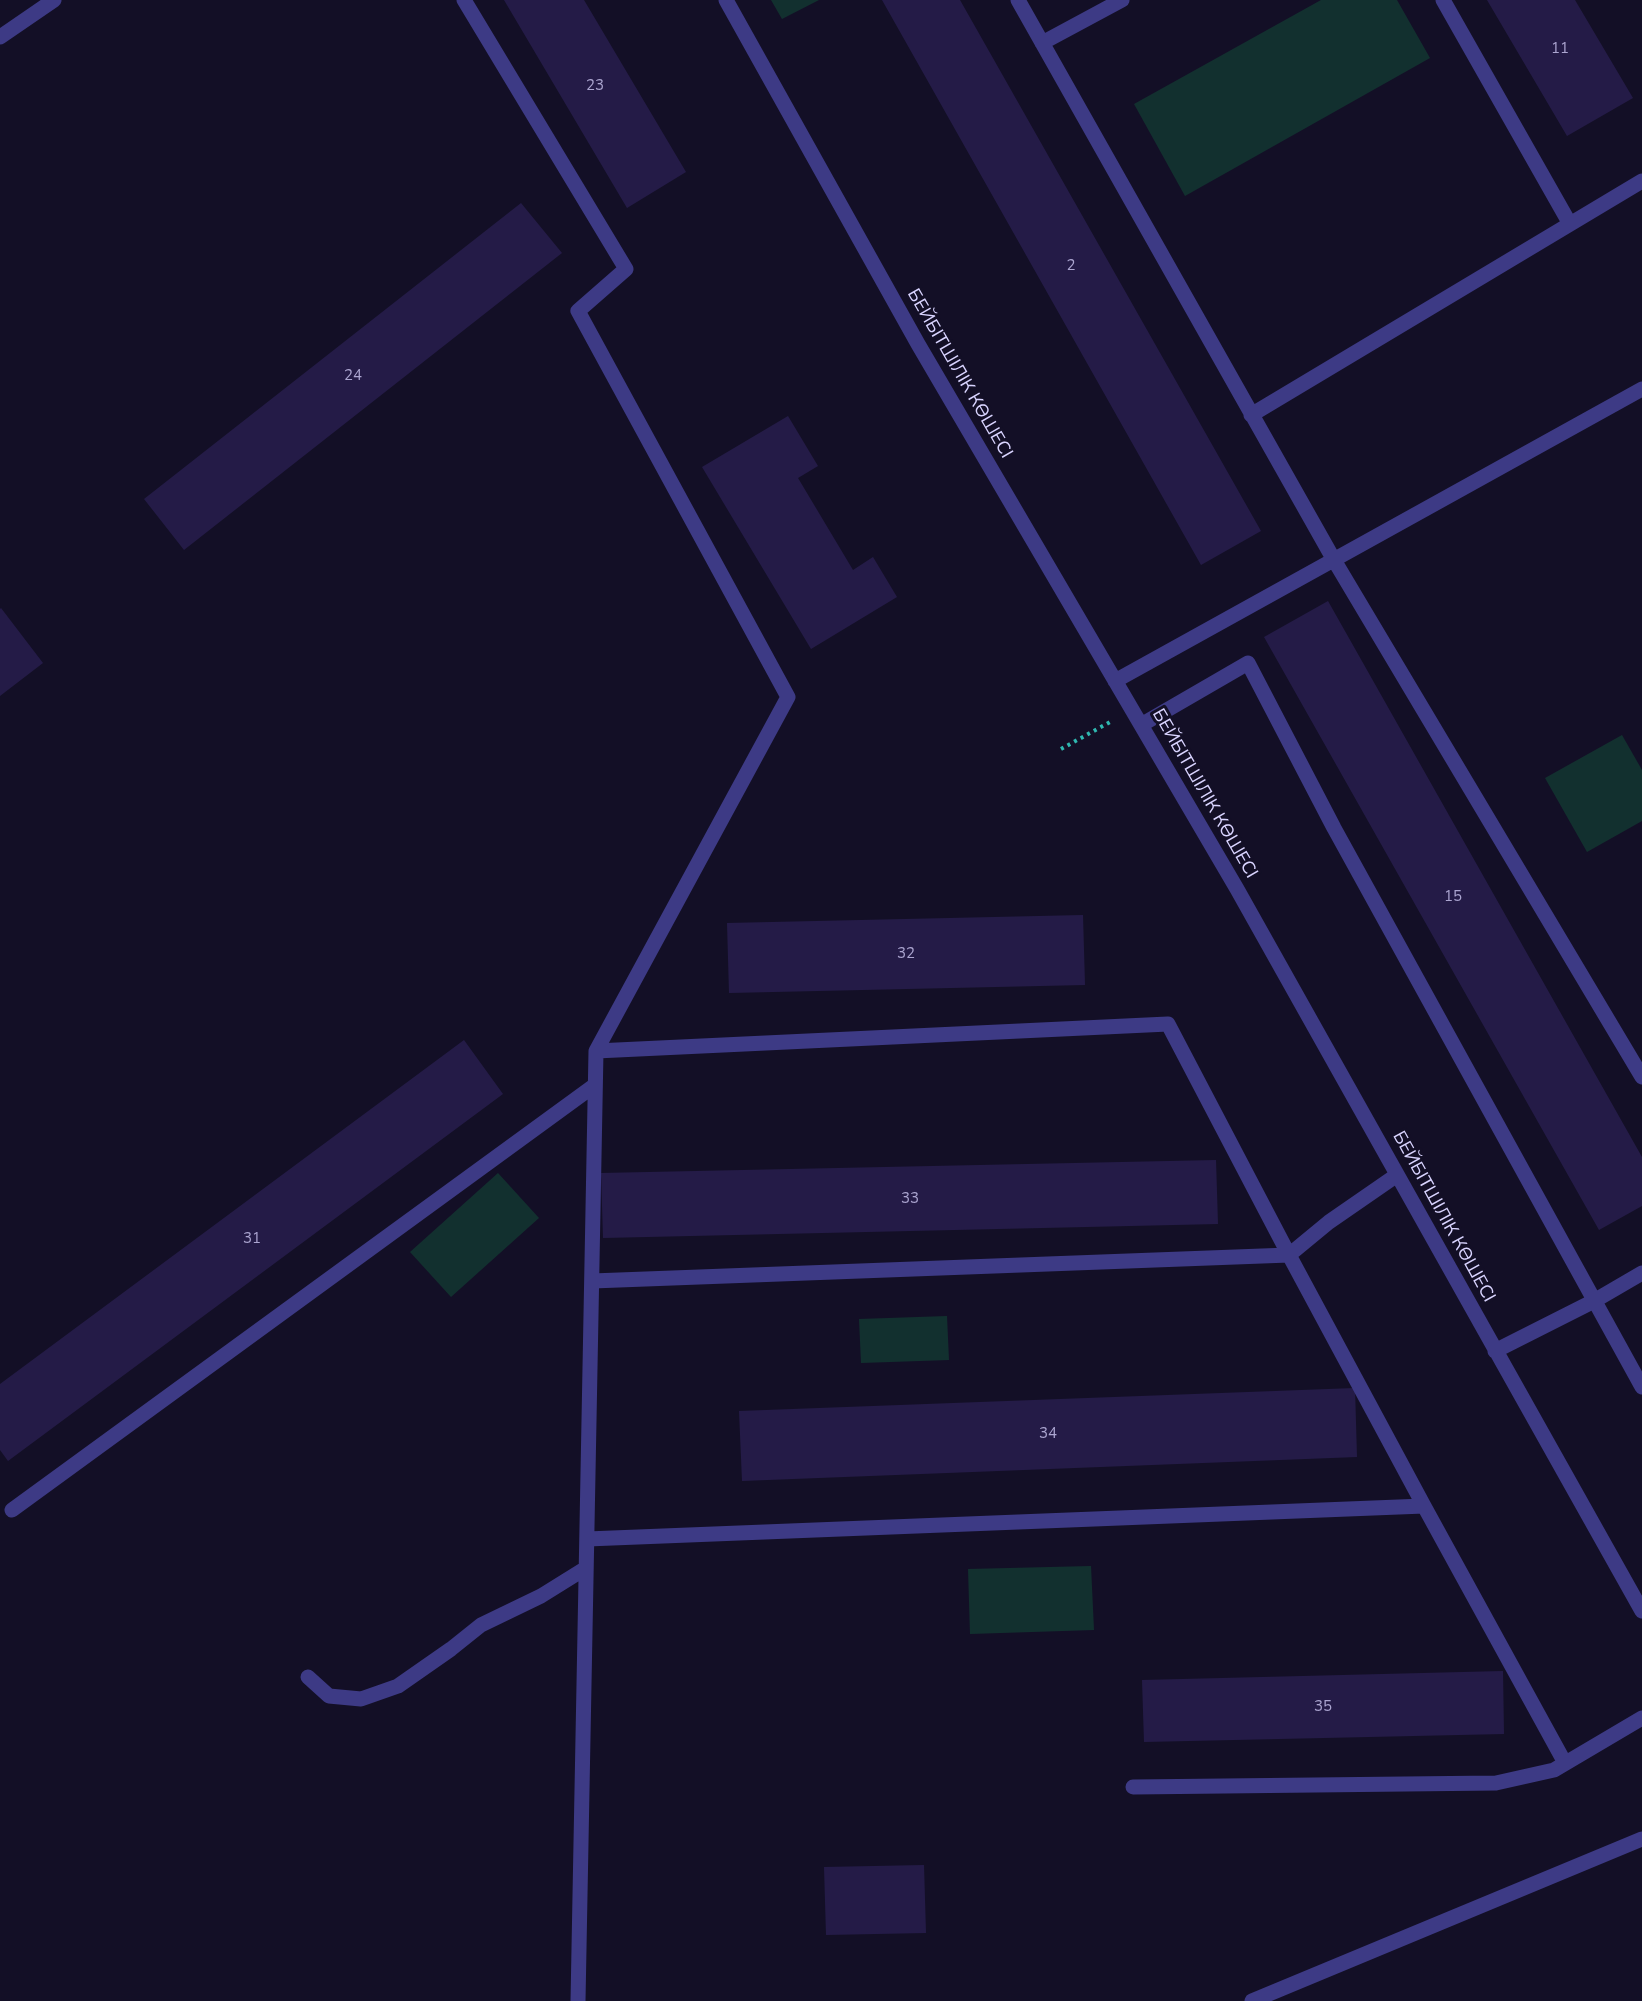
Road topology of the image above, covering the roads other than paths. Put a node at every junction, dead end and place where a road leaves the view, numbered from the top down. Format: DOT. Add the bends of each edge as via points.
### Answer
graph roads {
  1 [pos="54,0"];
  2 [pos="464,0"];
  3 [pos="726,0"];
  4 [pos="1018,0"];
  5 [pos="1122,0"];
  6 [pos="1443,0"];
  7 [pos="0,37"];
  8 [pos="1042,43"];
  9 [pos="1642,181"];
  10 [pos="1570,224"];
  11 [pos="1642,389"];
  12 [pos="1251,415"];
  13 [pos="1334,560"];
  14 [pos="1115,681"];
  15 [pos="1141,724"];
  16 [pos="596,1052"];
  17 [pos="1636,1054"];
  18 [pos="1642,1077"];
  19 [pos="595,1085"];
  20 [pos="1397,1175"];
  21 [pos="1289,1256"];
  22 [pos="1642,1273"];
  23 [pos="592,1281"];
  24 [pos="1594,1301"];
  25 [pos="1495,1351"];
  26 [pos="1642,1387"];
  27 [pos="1424,1506"];
  28 [pos="12,1510"];
  29 [pos="587,1539"];
  30 [pos="586,1568"];
  31 [pos="1642,1611"];
  32 [pos="308,1677"];
  33 [pos="1642,1718"];
  34 [pos="1565,1763"];
  35 [pos="1133,1787"];
  36 [pos="1642,1839"];
  37 [pos="578,2001"];
  38 [pos="1252,2001"];
  1 -- 7 [label="street"];
  2 -- 16 [label="street" via="626,269 578,311 788,697"];
  3 -- 14 [label="street, БЕЙБІТШІЛІК КӨШЕСІ" via="918,344"];
  4 -- 8 [label="street"];
  5 -- 8 [label="street"];
  6 -- 10 [label="street"];
  8 -- 12 [label="street"];
  9 -- 10 [label="street"];
  10 -- 12 [label="street"];
  11 -- 13 [label="street"];
  12 -- 13 [label="street"];
  13 -- 14 [label="street"];
  13 -- 17 [label="street"];
  14 -- 15 [label="street, БЕЙБІТШІЛІК КӨШЕСІ"];
  15 -- 20 [label="street, БЕЙБІТШІЛІК КӨШЕСІ"];
  15 -- 24 [label="street" via="1248,663 1334,828"];
  16 -- 19 [label="street"];
  16 -- 21 [label="street" via="1168,1024"];
  17 -- 18 [label="street"];
  19 -- 23 [label="street"];
  19 -- 28 [label="street"];
  20 -- 21 [label="street" via="1329,1222"];
  20 -- 25 [label="street, БЕЙБІТШІЛІК КӨШЕСІ"];
  21 -- 23 [label="street"];
  21 -- 27 [label="street"];
  22 -- 24 [label="street"];
  23 -- 29 [label="street"];
  24 -- 25 [label="street"];
  24 -- 26 [label="street"];
  25 -- 31 [label="street, БЕЙБІТШІЛІК КӨШЕСІ"];
  27 -- 29 [label="street"];
  27 -- 34 [label="street"];
  29 -- 30 [label="street"];
  30 -- 32 [label="street" via="541,1596 481,1625 398,1686 361,1699 329,1696"];
  30 -- 37 [label="street"];
  33 -- 34 [label="street"];
  34 -- 35 [label="street" via="1554,1770 1496,1783"];
  36 -- 38 [label="street"];
}
